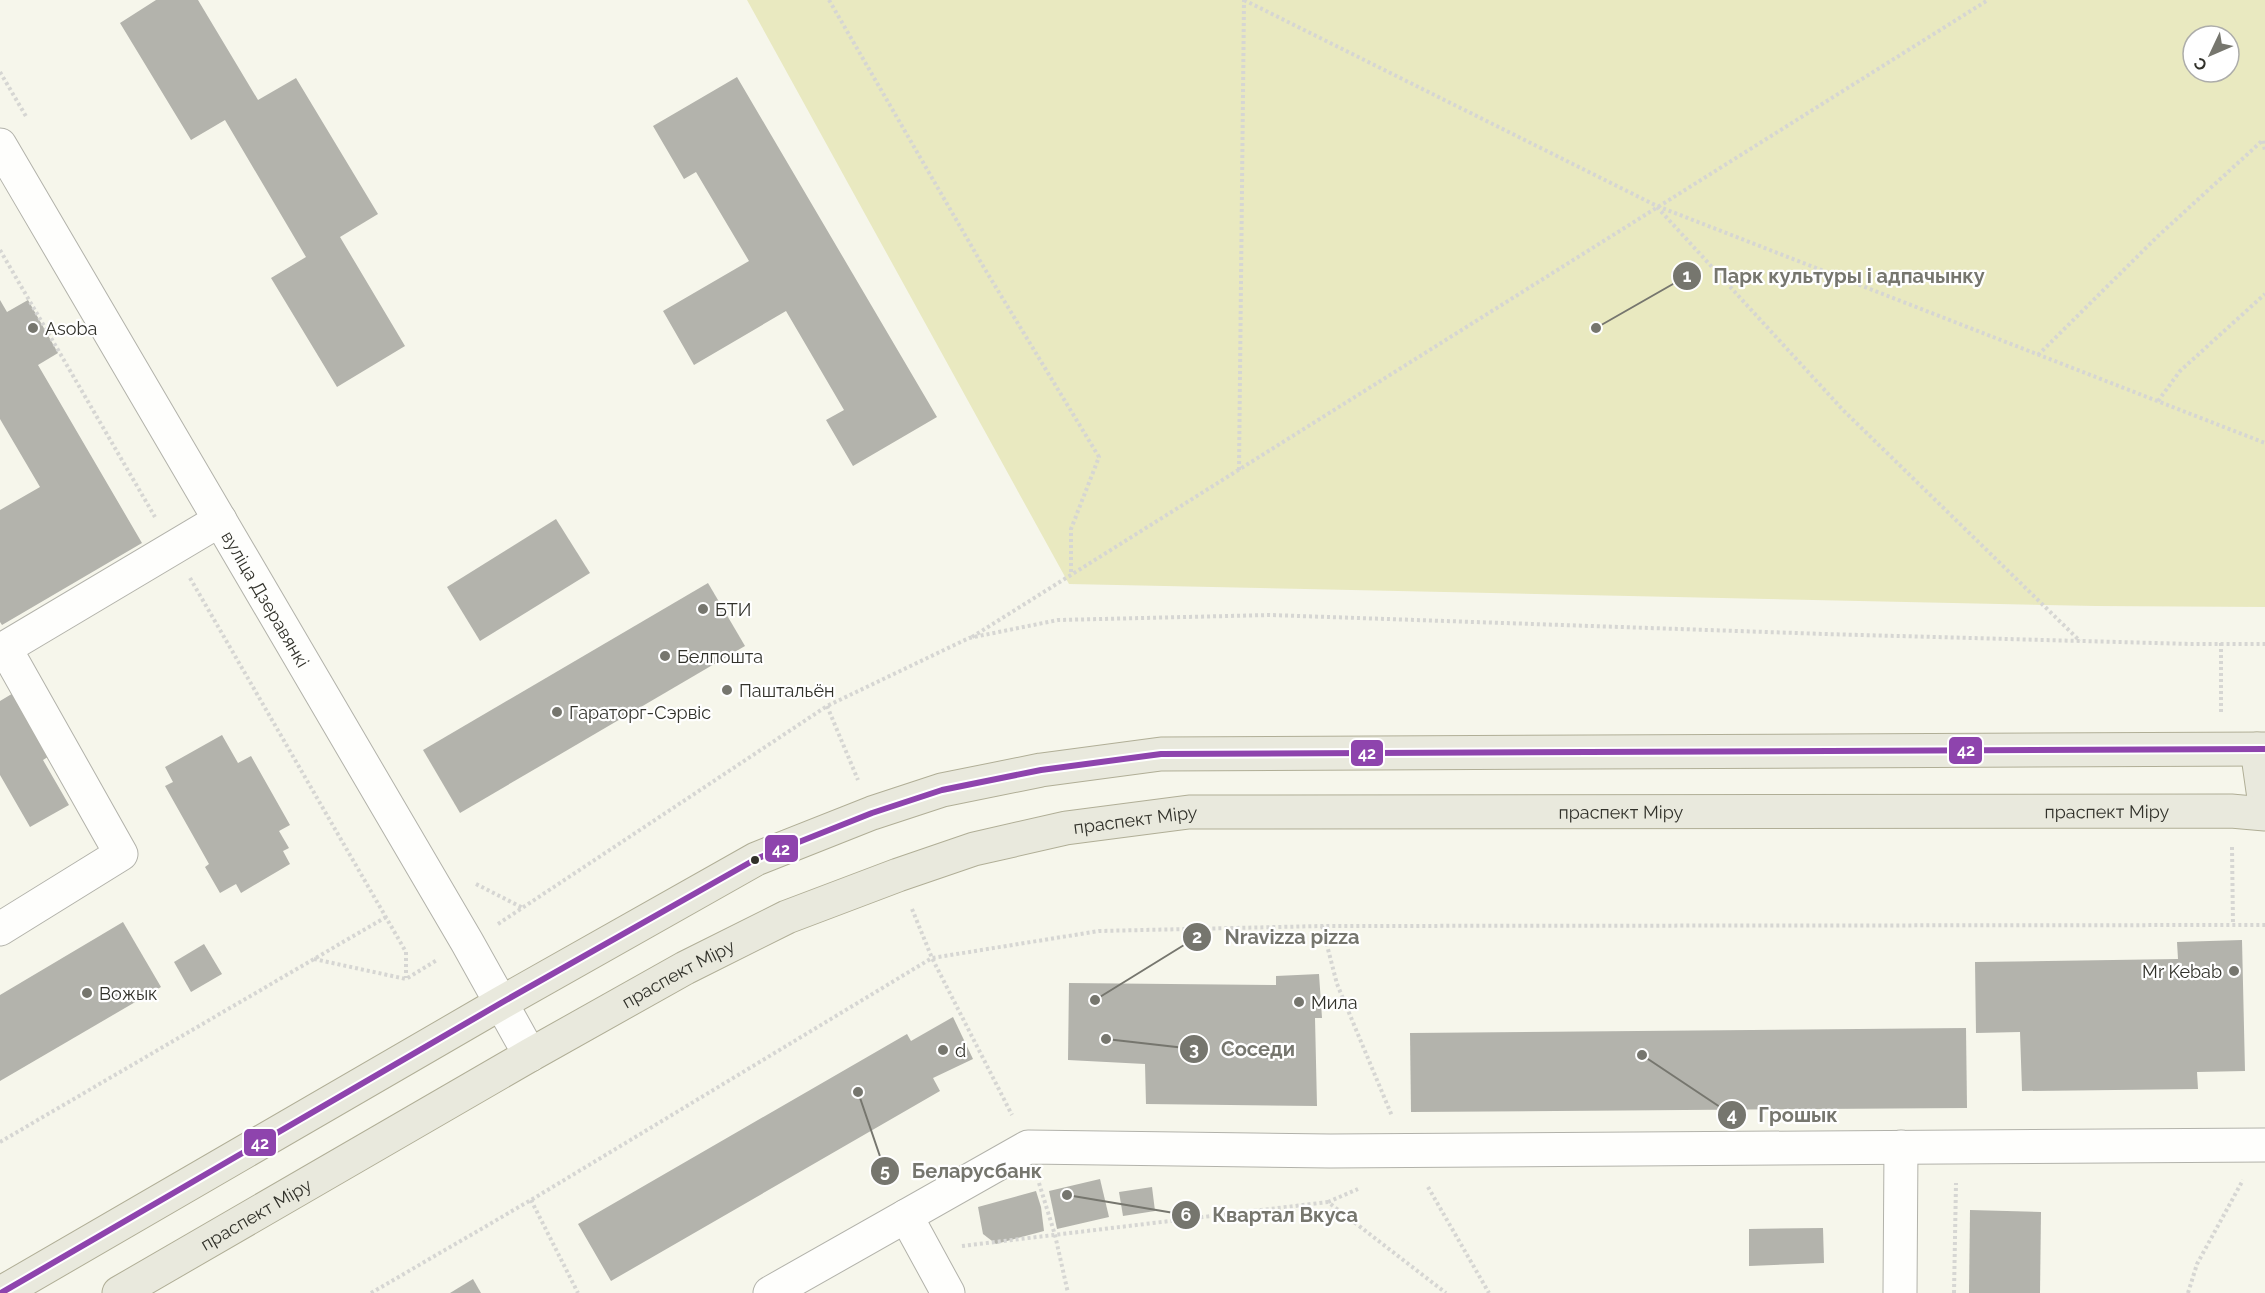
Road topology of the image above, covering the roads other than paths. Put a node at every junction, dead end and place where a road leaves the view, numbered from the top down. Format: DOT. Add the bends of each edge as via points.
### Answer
graph roads {
  1 [pos="0,145"];
  2 [pos="220,520"];
  3 [pos="2,649"];
  4 [pos="2261,749"];
  5 [pos="2265,805"];
  6 [pos="2265,814"];
  7 [pos="0,929"];
  8 [pos="501,1002"];
  9 [pos="530,1055"];
  10 [pos="1901,1147"];
  11 [pos="2257,1158"];
  12 [pos="906,1216"];
  13 [pos="1,1293"];
  14 [pos="119,1293"];
  15 [pos="770,1293"];
  16 [pos="948,1293"];
  17 [pos="1900,1293"];
  1 -- 2 [label="street, вуліца Дзеравянкі"];
  2 -- 3 [label="street"];
  2 -- 8 [label="street, вуліца Дзеравянкі"];
  3 -- 7 [label="street" via="121,854"];
  4 -- 5 [label="main road"];
  4 -- 8 [label="main road" via="1161,754 1041,770 942,790 872,813 756,860"];
  6 -- 9 [label="main road, праспект Міру" via="1189,812 1066,828 974,849 787,917 685,968"];
  8 -- 9 [label="street, вуліца Дзеравянкі"];
  8 -- 13 [label="main road"];
  9 -- 14 [label="main road, праспект Міру"];
  10 -- 11 [label="street"];
  10 -- 12 [label="street" via="1330,1151 1028,1147"];
  10 -- 17 [label="street"];
  12 -- 15 [label="street"];
  12 -- 16 [label="street"];
}
